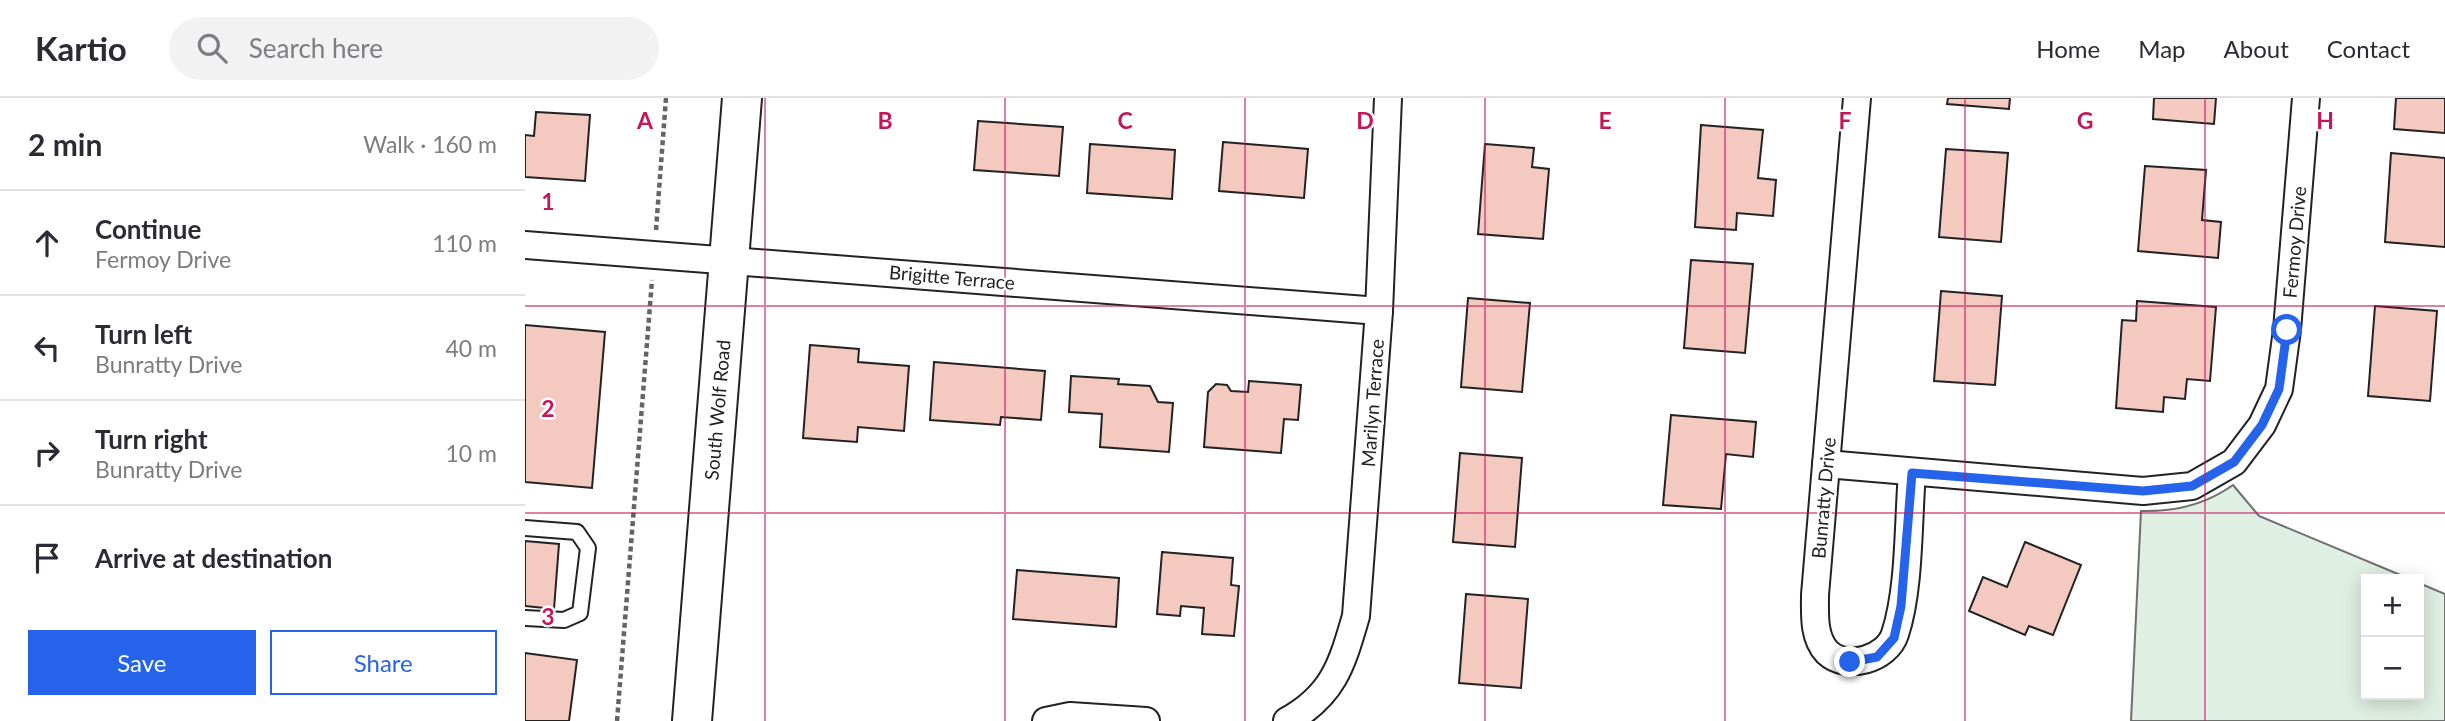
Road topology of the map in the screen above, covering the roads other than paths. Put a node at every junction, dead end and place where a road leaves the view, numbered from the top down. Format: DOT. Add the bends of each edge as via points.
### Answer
graph roads {
  1 [pos="742,98"];
  2 [pos="1388,98"];
  3 [pos="1857,98"];
  4 [pos="2306,98"];
  5 [pos="525,245"];
  6 [pos="729,260"];
  7 [pos="1379,311"];
  8 [pos="1826,464"];
  9 [pos="1912,473"];
  10 [pos="525,528"];
  11 [pos="525,618"];
  12 [pos="692,721"];
  13 [pos="1046,721"];
  14 [pos="1146,721"];
  15 [pos="1287,721"];
  1 -- 6 [label="main road, South Wolf Road"];
  2 -- 7 [label="street, Marilyn Terrace"];
  3 -- 8 [label="street, Bunratty Drive"];
  4 -- 9 [label="street, Fermoy Drive" via="2279,389 2262,425 2234,462 2192,486 2143,491"];
  5 -- 6 [label="street, Brigitte Terrace"];
  6 -- 7 [label="street, Brigitte Terrace"];
  6 -- 12 [label="main road, South Wolf Road"];
  7 -- 15 [label="street, Marilyn Terrace" via="1356,616 1343,661 1319,700"];
  8 -- 9 [label="street, Fermoy Drive"];
  8 -- 9 [label="street, Bunratty Drive" via="1816,630 1828,652 1850,662 1877,657 1894,638"];
  10 -- 11 [label="lane" via="577,532 587,548 580,613 564,620"];
  13 -- 14 [label="street" via="1070,716"];
}
